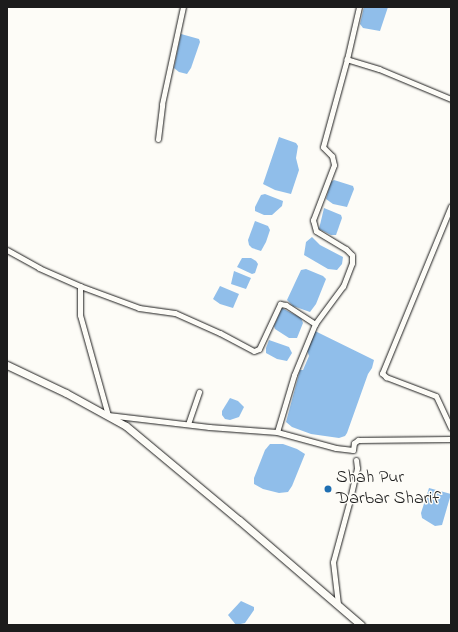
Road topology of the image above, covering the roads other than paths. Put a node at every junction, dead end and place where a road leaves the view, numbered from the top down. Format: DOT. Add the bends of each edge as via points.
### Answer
graph roads {
  1 [pos="183,7"];
  2 [pos="359,7"];
  3 [pos="347,59"];
  4 [pos="451,98"];
  5 [pos="158,138"];
  6 [pos="451,206"];
  7 [pos="7,250"];
  8 [pos="80,286"];
  9 [pos="315,324"];
  10 [pos="7,365"];
  11 [pos="199,392"];
  12 [pos="108,415"];
  13 [pos="188,424"];
  14 [pos="451,428"];
  15 [pos="278,432"];
  16 [pos="451,439"];
  17 [pos="356,460"];
  18 [pos="338,604"];
  19 [pos="361,625"];
  1 -- 5 [label="street" via="162,104"];
  2 -- 3 [label="street"];
  3 -- 4 [label="street"];
  3 -- 9 [label="street" via="323,147 332,156 334,165 313,220 316,231 352,255 352,263 343,286"];
  6 -- 14 [label="street" via="382,373 386,377 436,396"];
  7 -- 8 [label="street"];
  8 -- 9 [label="street" via="139,308 175,313 209,327 254,351 259,349 280,304 286,305"];
  8 -- 12 [label="street" via="80,315"];
  9 -- 15 [label="street" via="294,375"];
  10 -- 12 [label="main road"];
  11 -- 13 [label="street"];
  12 -- 13 [label="street"];
  12 -- 18 [label="main road" via="143,439"];
  13 -- 15 [label="street"];
  15 -- 16 [label="street" via="336,448 353,450 354,443 358,440"];
  17 -- 18 [label="street" via="357,468 350,503 333,562"];
  18 -- 19 [label="main road"];
}
